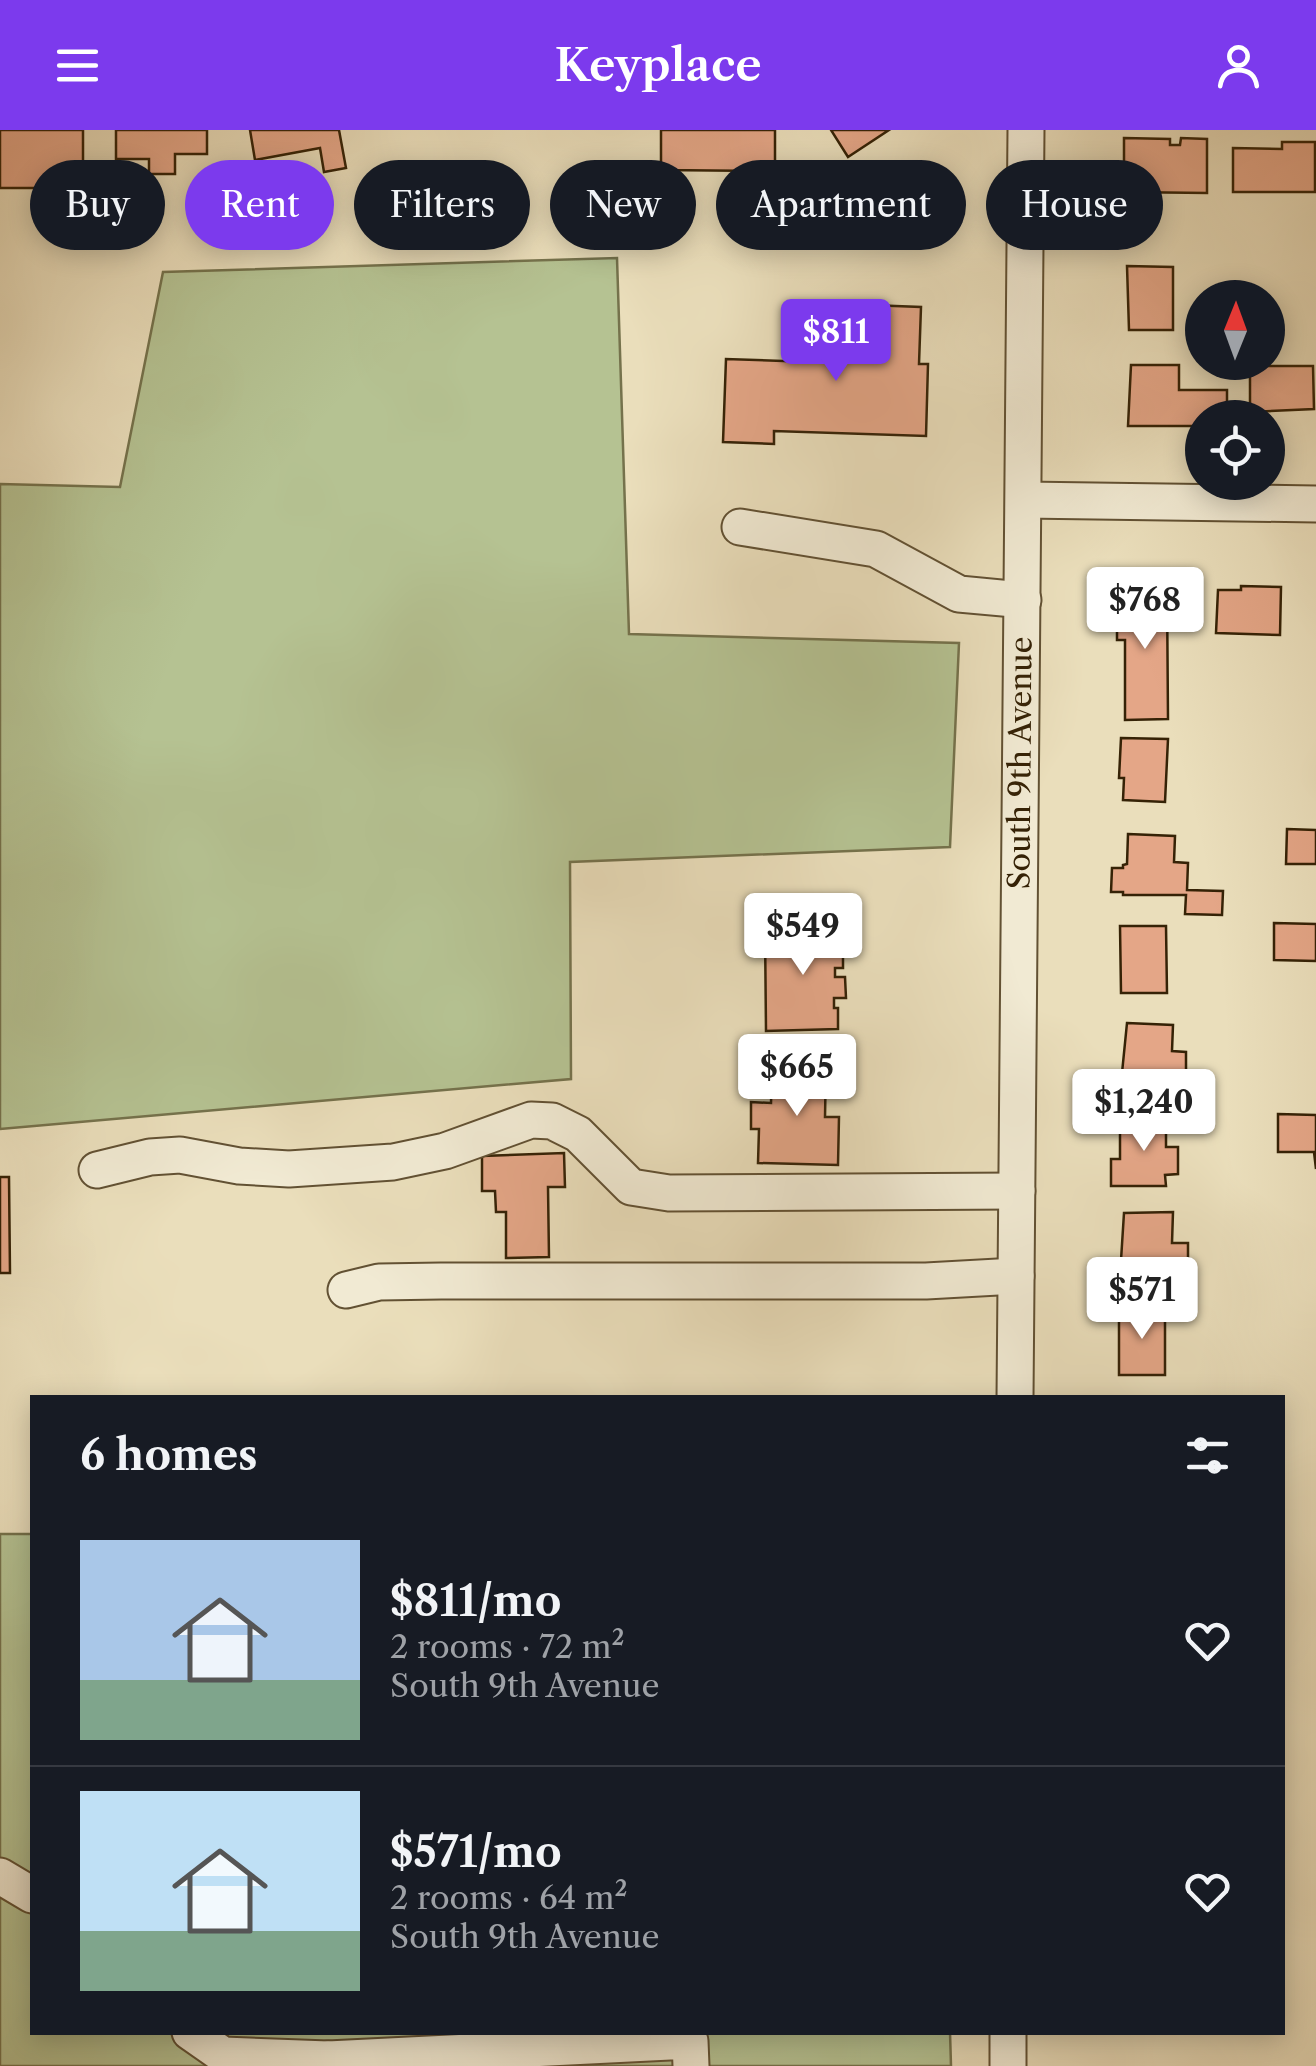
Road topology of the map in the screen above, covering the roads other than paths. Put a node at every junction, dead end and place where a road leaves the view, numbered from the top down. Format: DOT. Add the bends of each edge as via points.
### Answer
graph roads {
  1 [pos="1026,130"];
  2 [pos="1024,500"];
  3 [pos="1316,504"];
  4 [pos="740,526"];
  5 [pos="1024,600"];
  6 [pos="97,1170"];
  7 [pos="1017,1190"];
  8 [pos="1016,1276"];
  9 [pos="346,1290"];
  10 [pos="1015,1395"];
  11 [pos="0,1876"];
  12 [pos="30,1894"];
  13 [pos="194,2035"];
  14 [pos="1008,2035"];
  15 [pos="328,2062"];
  16 [pos="691,2066"];
  17 [pos="1008,2066"];
  1 -- 2 [label="street, South 9th Avenue"];
  2 -- 3 [label="street"];
  2 -- 5 [label="street, South 9th Avenue"];
  4 -- 5 [label="street" via="876,549 958,594"];
  5 -- 7 [label="street, South 9th Avenue"];
  6 -- 7 [label="street" via="180,1155 288,1169 393,1162 541,1120 578,1134 632,1187 645,1190"];
  7 -- 8 [label="street, South 9th Avenue"];
  8 -- 9 [label="street" via="441,1280"];
  8 -- 10 [label="street, South 9th Avenue"];
  11 -- 12 [label="street"];
  13 -- 15 [label="street" via="222,2054"];
  14 -- 17 [label="street"];
  15 -- 16 [label="street" via="690,2041"];
}
